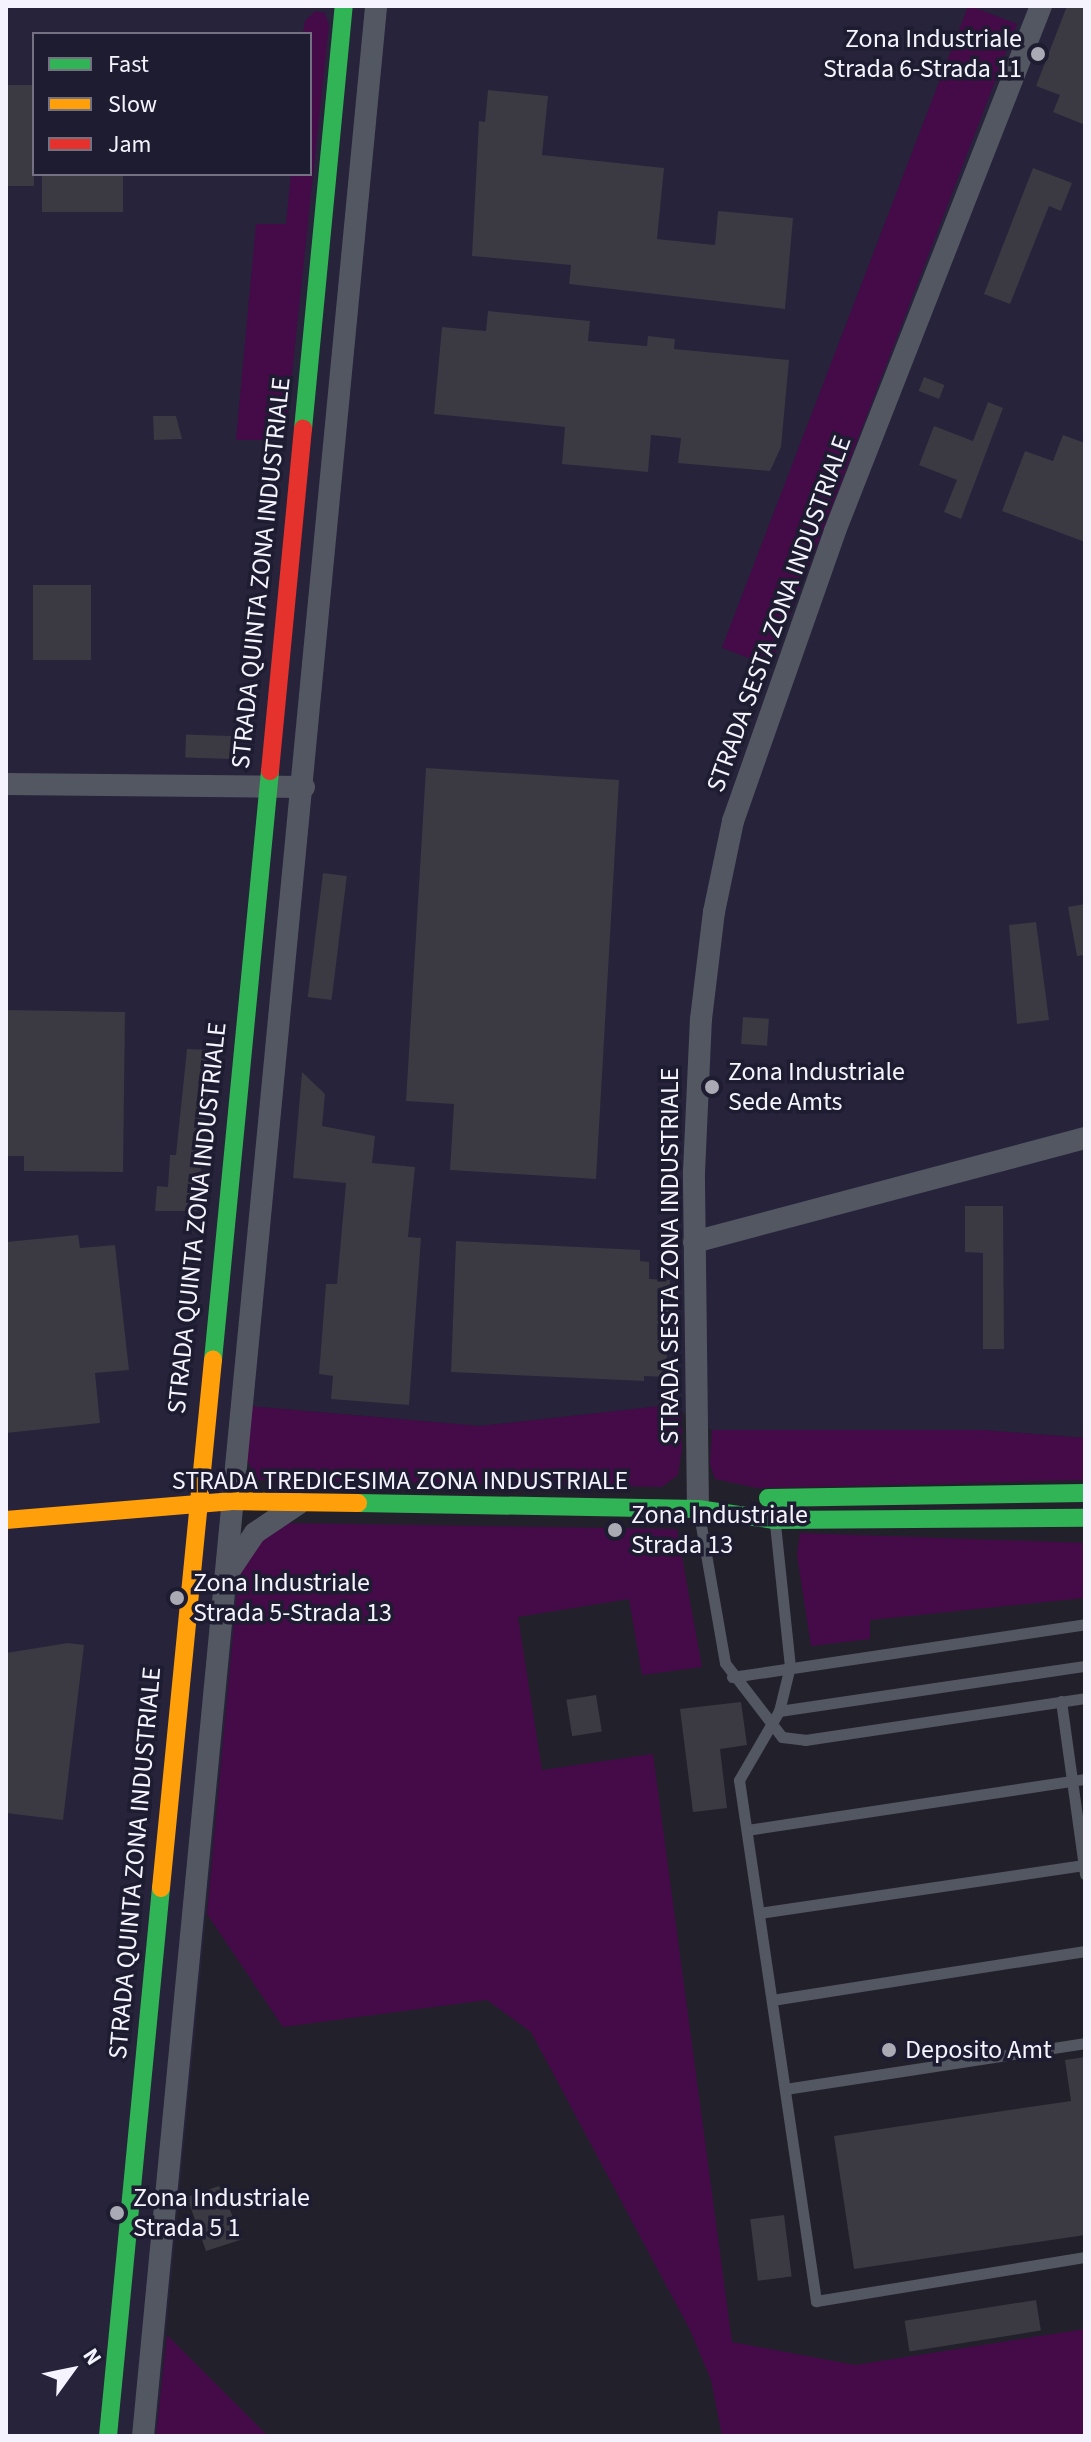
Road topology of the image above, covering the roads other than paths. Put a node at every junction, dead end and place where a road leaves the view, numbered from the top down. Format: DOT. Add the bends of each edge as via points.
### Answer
graph roads {
  1 [pos="344,6"];
  2 [pos="376,6"];
  3 [pos="1041,6"];
  4 [pos="281,654"];
  5 [pos="316,657"];
  6 [pos="6,784"];
  7 [pos="268,787"];
  8 [pos="304,787"];
  9 [pos="1085,1138"];
  10 [pos="694,1242"];
  11 [pos="1085,1493"];
  12 [pos="230,1501"];
  13 [pos="305,1501"];
  14 [pos="196,1502"];
  15 [pos="698,1509"];
  16 [pos="1085,1518"];
  17 [pos="6,1520"];
  18 [pos="774,1520"];
  19 [pos="948,1521"];
  20 [pos="1085,1534"];
  21 [pos="225,1582"];
  22 [pos="1085,1624"];
  23 [pos="790,1666"];
  24 [pos="1085,1666"];
  25 [pos="732,1677"];
  26 [pos="1085,1698"];
  27 [pos="1061,1701"];
  28 [pos="779,1711"];
  29 [pos="771,1726"];
  30 [pos="1085,1779"];
  31 [pos="1072,1781"];
  32 [pos="747,1830"];
  33 [pos="1085,1868"];
  34 [pos="759,1913"];
  35 [pos="1085,1951"];
  36 [pos="772,2000"];
  37 [pos="1085,2043"];
  38 [pos="785,2089"];
  39 [pos="1085,2257"];
  40 [pos="108,2436"];
  41 [pos="143,2436"];
  1 -- 4 [label="street, STRADA QUINTA ZONA INDUSTRIALE"];
  2 -- 5 [label="street"];
  3 -- 10 [label="street, STRADA SESTA ZONA INDUSTRIALE" via="835,531 733,821 714,912 701,1019"];
  4 -- 5 [label="street"];
  4 -- 7 [label="street, STRADA QUINTA ZONA INDUSTRIALE"];
  5 -- 8 [label="street"];
  6 -- 7 [label="street"];
  7 -- 8 [label="street"];
  7 -- 14 [label="street, STRADA QUINTA ZONA INDUSTRIALE"];
  8 -- 12 [label="street"];
  9 -- 10 [label="street"];
  10 -- 15 [label="street, STRADA SESTA ZONA INDUSTRIALE"];
  11 -- 15 [label="street" via="733,1499"];
  12 -- 13 [label="street, STRADA TREDICESIMA ZONA INDUSTRIALE"];
  12 -- 14 [label="street, STRADA TREDICESIMA ZONA INDUSTRIALE"];
  12 -- 21 [label="street"];
  13 -- 15 [label="street, STRADA TREDICESIMA ZONA INDUSTRIALE"];
  13 -- 21 [label="street" via="245,1543"];
  14 -- 17 [label="street, STRADA TREDICESIMA ZONA INDUSTRIALE"];
  14 -- 40 [label="street, STRADA QUINTA ZONA INDUSTRIALE"];
  15 -- 18 [label="street"];
  15 -- 25 [label="lane"];
  16 -- 19 [label="street"];
  18 -- 19 [label="street"];
  18 -- 23 [label="lane"];
  19 -- 20 [label="street"];
  21 -- 41 [label="street"];
  22 -- 23 [label="lane"];
  23 -- 25 [label="lane"];
  23 -- 28 [label="lane"];
  24 -- 28 [label="lane"];
  25 -- 29 [label="lane"];
  26 -- 27 [label="lane"];
  27 -- 29 [label="lane" via="805,1740 782,1737"];
  27 -- 31 [label="lane"];
  28 -- 29 [label="lane"];
  29 -- 32 [label="lane" via="739,1780"];
  30 -- 31 [label="lane"];
  31 -- 32 [label="lane"];
  31 -- 33 [label="lane"];
  32 -- 34 [label="lane"];
  33 -- 34 [label="lane"];
  34 -- 36 [label="lane"];
  35 -- 36 [label="lane"];
  36 -- 38 [label="lane"];
  37 -- 38 [label="lane"];
  38 -- 39 [label="lane" via="816,2301"];
}
